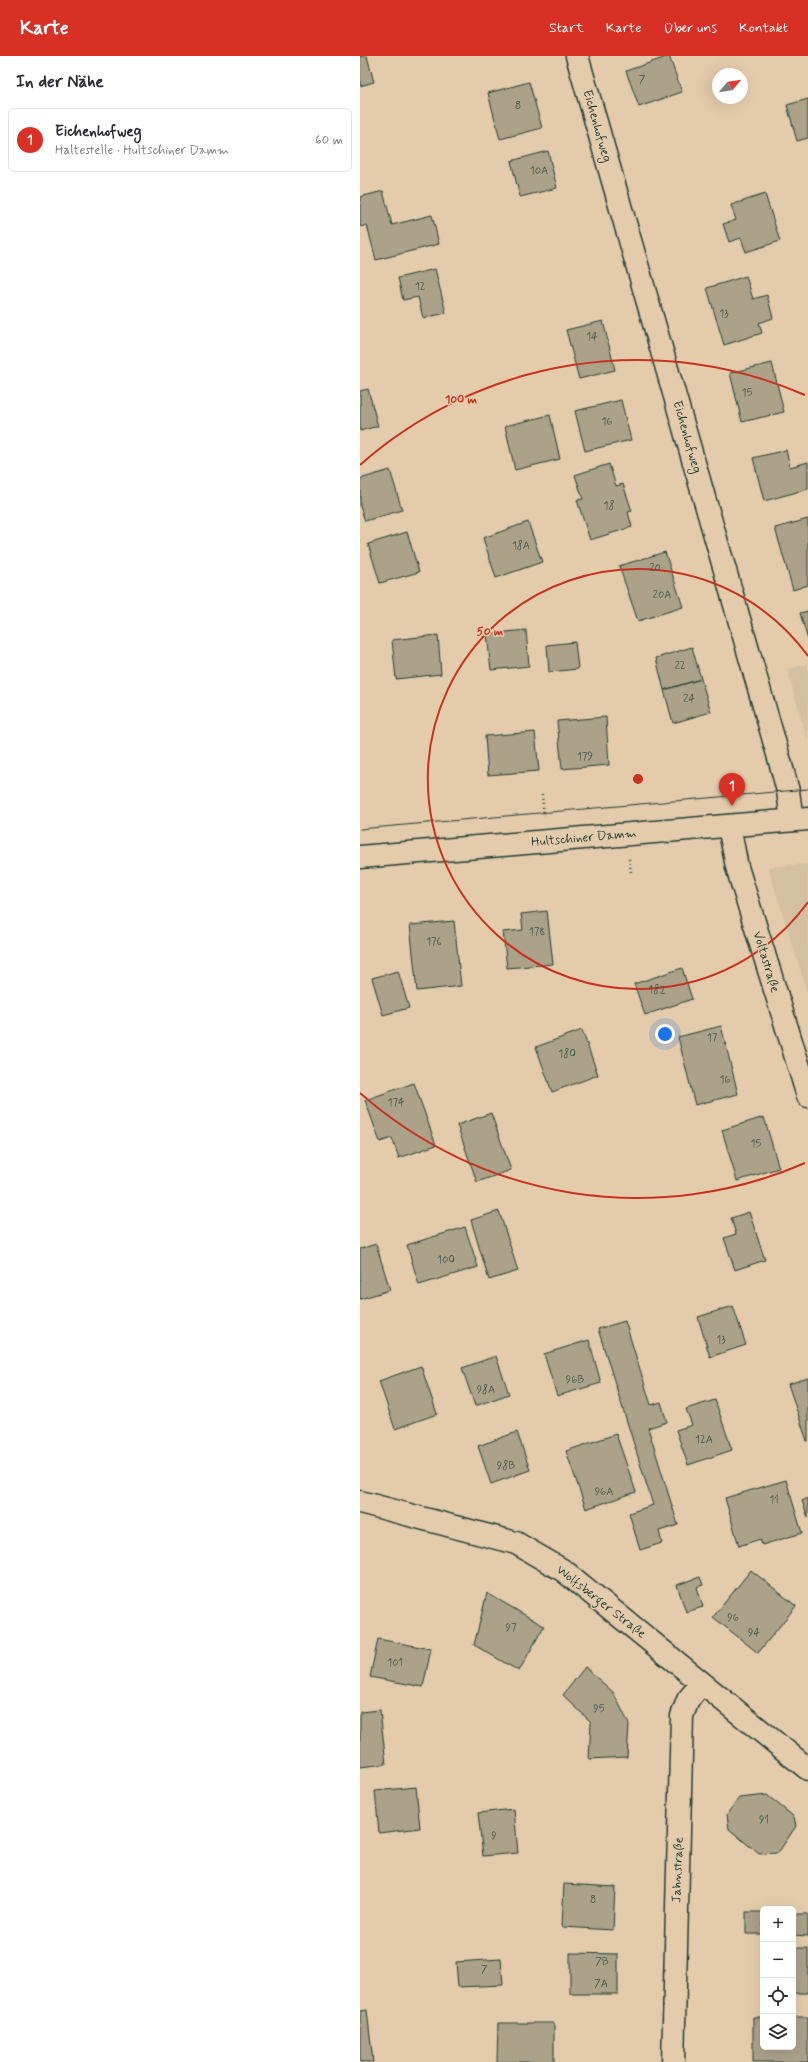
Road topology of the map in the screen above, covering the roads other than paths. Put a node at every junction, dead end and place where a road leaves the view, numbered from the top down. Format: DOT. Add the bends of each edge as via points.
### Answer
graph roads {
  1 [pos="577,56"];
  2 [pos="800,819"];
  3 [pos="729,826"];
  4 [pos="360,857"];
  5 [pos="808,1096"];
  6 [pos="360,1502"];
  7 [pos="702,1683"];
  8 [pos="808,1769"];
  9 [pos="673,2062"];
  1 -- 2 [label="street, Eichenhofweg" via="788,791"];
  2 -- 3 [label="street, Hultschiner Damm"];
  3 -- 4 [label="street, Hultschiner Damm"];
  3 -- 5 [label="street, Voltastraße" via="740,875"];
  6 -- 7 [label="street, Wolfsberger Straße" via="516,1543 564,1571"];
  7 -- 8 [label="street, Wolfsberger Straße"];
  7 -- 9 [label="street, Jahnstraße" via="688,1700 682,1716"];
}
